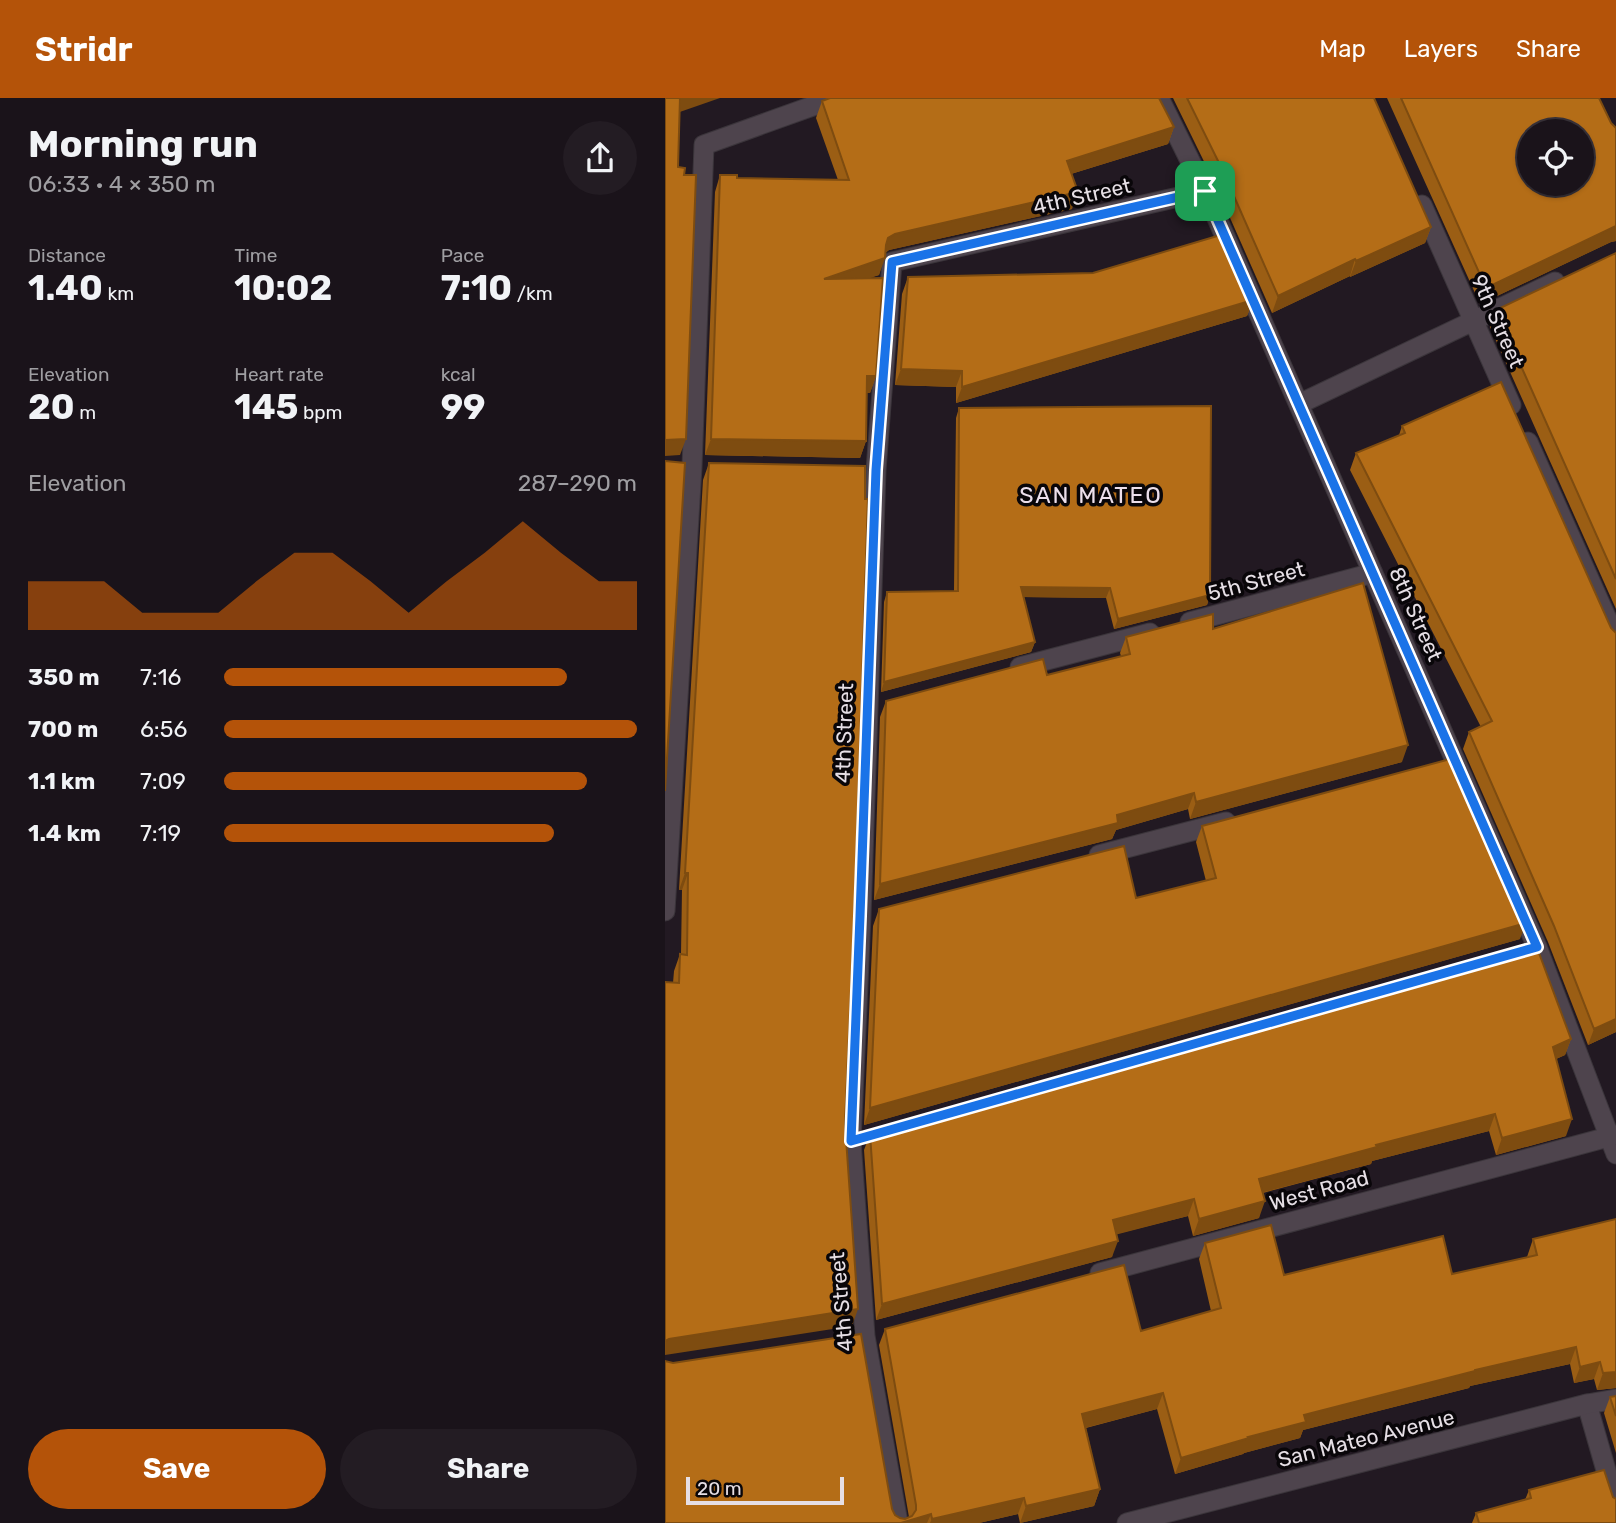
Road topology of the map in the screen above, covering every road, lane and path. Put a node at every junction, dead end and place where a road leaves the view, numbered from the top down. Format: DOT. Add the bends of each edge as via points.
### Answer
graph roads {
  1 [pos="835,98"];
  2 [pos="1159,98"];
  3 [pos="1412,185"];
  4 [pos="1205,191"];
  5 [pos="1568,276"];
  6 [pos="1473,321"];
  7 [pos="1299,404"];
  8 [pos="1373,573"];
  9 [pos="1616,639"];
  10 [pos="1000,673"];
  11 [pos="1247,816"];
  12 [pos="1075,861"];
  13 [pos="665,911"];
  14 [pos="1614,1141"];
  15 [pos="1078,1279"];
  16 [pos="1616,1399"];
  17 [pos="1587,1404"];
  18 [pos="1616,1505"];
  19 [pos="898,1523"];
  20 [pos="1127,1523"];
  1 -- 13 [label="street" via="704,145 692,467"];
  2 -- 4 [label="street, 8th Street"];
  3 -- 6 [label="street, 9th Street"];
  4 -- 7 [label="street, 8th Street"];
  4 -- 19 [label="street, 4th Street" via="892,262 869,470 874,707 858,1139 865,1335"];
  5 -- 6 [label="street"];
  6 -- 7 [label="street"];
  6 -- 9 [label="street, 9th Street"];
  7 -- 8 [label="street, 8th Street"];
  8 -- 10 [label="street, 5th Street"];
  8 -- 14 [label="street, 8th Street" via="1449,762"];
  11 -- 12 [label="street"];
  14 -- 15 [label="street, West Road"];
  16 -- 17 [label="street, San Mateo Avenue"];
  17 -- 18 [label="street"];
  17 -- 20 [label="street, San Mateo Avenue"];
}
